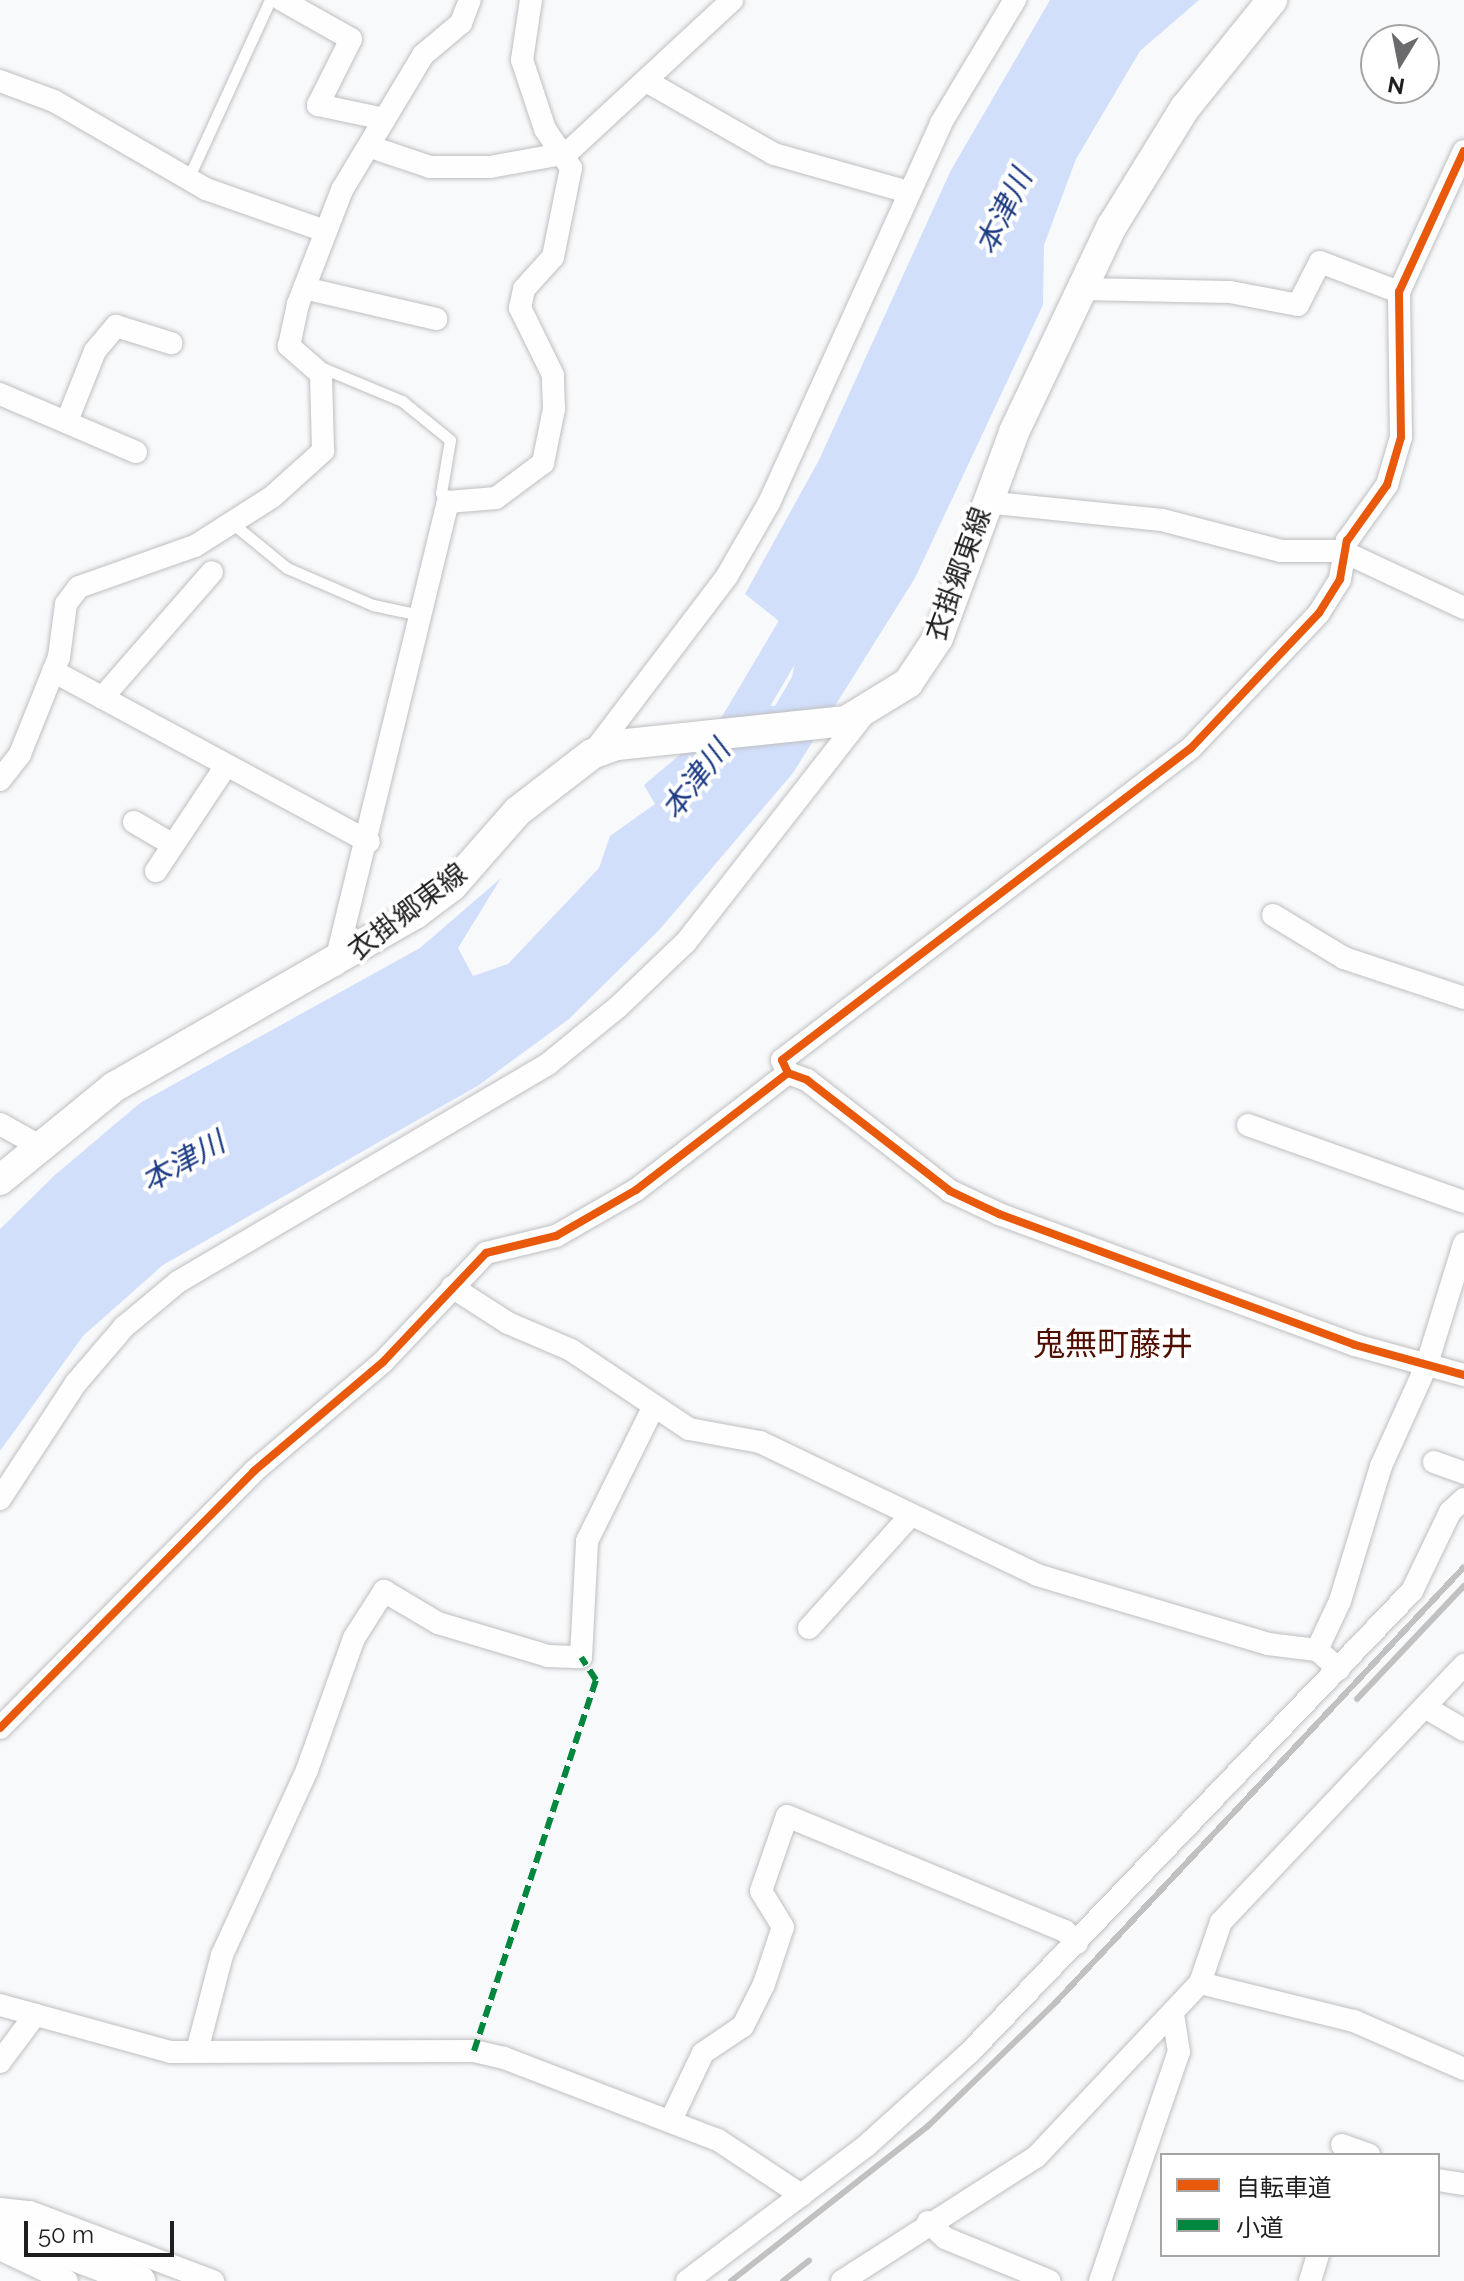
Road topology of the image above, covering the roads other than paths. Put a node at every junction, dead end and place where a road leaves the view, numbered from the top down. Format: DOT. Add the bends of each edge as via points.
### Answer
graph roads {
  1 [pos="270,0"];
  2 [pos="282,0"];
  3 [pos="470,0"];
  4 [pos="531,0"];
  5 [pos="732,0"];
  6 [pos="1015,0"];
  7 [pos="1272,0"];
  8 [pos="0,81"];
  9 [pos="646,81"];
  10 [pos="385,119"];
  11 [pos="371,147"];
  12 [pos="1464,151"];
  13 [pos="567,153"];
  14 [pos="187,179"];
  15 [pos="908,192"];
  16 [pos="325,231"];
  17 [pos="304,288"];
  18 [pos="1082,289"];
  19 [pos="1399,292"];
  20 [pos="436,319"];
  21 [pos="171,343"];
  22 [pos="318,366"];
  23 [pos="0,394"];
  24 [pos="67,421"];
  25 [pos="136,452"];
  26 [pos="448,502"];
  27 [pos="985,502"];
  28 [pos="232,523"];
  29 [pos="1342,551"];
  30 [pos="212,572"];
  31 [pos="1464,608"];
  32 [pos="424,617"];
  33 [pos="53,671"];
  34 [pos="102,698"];
  35 [pos="856,717"];
  36 [pos="604,750"];
  37 [pos="225,767"];
  38 [pos="0,780"];
  39 [pos="134,822"];
  40 [pos="369,842"];
  41 [pos="173,845"];
  42 [pos="156,871"];
  43 [pos="1273,915"];
  44 [pos="335,966"];
  45 [pos="1464,998"];
  46 [pos="788,1073"];
  47 [pos="0,1124"];
  48 [pos="1248,1125"];
  49 [pos="38,1145"];
  50 [pos="0,1180"];
  51 [pos="1464,1202"];
  52 [pos="1464,1244"];
  53 [pos="452,1287"];
  54 [pos="1427,1364"];
  55 [pos="1464,1375"];
  56 [pos="652,1410"];
  57 [pos="1434,1462"];
  58 [pos="1464,1473"];
  59 [pos="0,1499"];
  60 [pos="1464,1499"];
  61 [pos="911,1515"];
  62 [pos="809,1628"];
  63 [pos="1317,1650"];
  64 [pos="1464,1665"];
  65 [pos="1339,1669"];
  66 [pos="1425,1707"];
  67 [pos="0,1728"];
  68 [pos="1464,1730"];
  69 [pos="1077,1943"];
  70 [pos="1200,1983"];
  71 [pos="0,2005"];
  72 [pos="1173,2013"];
  73 [pos="35,2015"];
  74 [pos="197,2051"];
  75 [pos="0,2062"];
  76 [pos="1464,2069"];
  77 [pos="671,2120"];
  78 [pos="1342,2145"];
  79 [pos="1364,2153"];
  80 [pos="1440,2180"];
  81 [pos="1464,2184"];
  82 [pos="801,2195"];
  83 [pos="0,2209"];
  84 [pos="928,2222"];
  85 [pos="0,2228"];
  86 [pos="0,2249"];
  87 [pos="1317,2257"];
  88 [pos="67,2281"];
  89 [pos="140,2281"];
  90 [pos="213,2281"];
  91 [pos="687,2281"];
  92 [pos="843,2281"];
  93 [pos="1050,2281"];
  94 [pos="1100,2281"];
  95 [pos="1310,2281"];
  1 -- 14 [label="lane"];
  2 -- 10 [label="street" via="351,39 318,105"];
  3 -- 10 [label="street" via="461,23 423,55"];
  4 -- 13 [label="street" via="522,60 545,129"];
  5 -- 9 [label="street"];
  6 -- 15 [label="street"];
  7 -- 18 [label="main road, 衣掛郷東線" via="1146,166"];
  8 -- 14 [label="street" via="54,101"];
  9 -- 13 [label="street"];
  9 -- 15 [label="street" via="774,154"];
  10 -- 11 [label="street"];
  11 -- 13 [label="street" via="430,167 490,167"];
  11 -- 16 [label="street"];
  12 -- 19 [label="street"];
  13 -- 26 [label="street" via="571,168 553,257 524,289 520,308 553,375 543,463 496,498"];
  14 -- 16 [label="street"];
  15 -- 36 [label="street" via="769,503 727,576"];
  16 -- 17 [label="street"];
  17 -- 20 [label="street"];
  17 -- 22 [label="street" via="289,346"];
  18 -- 19 [label="street" via="1230,292 1298,305 1320,262"];
  18 -- 27 [label="main road, 衣掛郷東線"];
  19 -- 29 [label="street" via="1401,437 1387,485"];
  21 -- 24 [label="street" via="116,326 95,351"];
  22 -- 26 [label="lane" via="402,401 450,440 441,493"];
  22 -- 28 [label="street" via="323,451"];
  23 -- 24 [label="street"];
  24 -- 25 [label="street"];
  26 -- 32 [label="street"];
  27 -- 29 [label="street" via="1162,520 1281,551"];
  27 -- 35 [label="main road, 衣掛郷東線" via="938,638 908,683"];
  28 -- 32 [label="lane" via="287,568 373,605"];
  28 -- 33 [label="street" via="171,557 79,587 66,604"];
  29 -- 31 [label="street"];
  29 -- 46 [label="street" via="1340,579 1319,613 1250,693 1167,766 782,1060"];
  30 -- 34 [label="street"];
  32 -- 40 [label="street"];
  33 -- 34 [label="street"];
  33 -- 38 [label="street" via="20,754"];
  34 -- 37 [label="street"];
  35 -- 36 [label="main road, 衣掛郷東線"];
  35 -- 59 [label="street" via="686,942 618,1007 548,1064 178,1282 124,1327 76,1383"];
  36 -- 44 [label="main road, 衣掛郷東線" via="518,811 452,886"];
  37 -- 40 [label="street"];
  37 -- 41 [label="street"];
  39 -- 41 [label="street"];
  40 -- 44 [label="street"];
  41 -- 42 [label="street"];
  43 -- 45 [label="street" via="1344,958"];
  44 -- 49 [label="main road, 衣掛郷東線" via="191,1040"];
  46 -- 53 [label="street" via="636,1190 556,1236 486,1253"];
  46 -- 54 [label="street" via="950,1191 999,1214 1355,1345"];
  47 -- 49 [label="street"];
  48 -- 51 [label="street"];
  49 -- 50 [label="main road, 衣掛郷東線"];
  52 -- 54 [label="street"];
  53 -- 56 [label="street" via="508,1323 571,1350"];
  53 -- 67 [label="street" via="383,1362 254,1471"];
  54 -- 55 [label="street"];
  54 -- 63 [label="street" via="1381,1466 1340,1601"];
  56 -- 61 [label="street" via="689,1429 760,1442"];
  56 -- 74 [label="street" via="587,1541 581,1657 548,1656 438,1623 384,1591 354,1638 307,1770 222,1955"];
  57 -- 58 [label="street"];
  60 -- 65 [label="street" via="1450,1512 1412,1591"];
  61 -- 62 [label="street"];
  61 -- 63 [label="street" via="1037,1575 1268,1644"];
  63 -- 65 [label="street"];
  64 -- 66 [label="street"];
  65 -- 69 [label="street"];
  66 -- 68 [label="street"];
  66 -- 70 [label="street" via="1221,1922"];
  69 -- 77 [label="street" via="1065,1931 787,1816 761,1891 783,1927 764,1984 743,2026 703,2053"];
  69 -- 82 [label="street" via="948,2073"];
  70 -- 72 [label="street"];
  70 -- 76 [label="street" via="1354,2021"];
  71 -- 73 [label="street"];
  72 -- 84 [label="street" via="1036,2157"];
  72 -- 94 [label="street" via="1179,2052"];
  73 -- 74 [label="street" via="171,2052"];
  73 -- 75 [label="street"];
  74 -- 77 [label="street" via="474,2051"];
  77 -- 82 [label="street" via="718,2140"];
  78 -- 79 [label="street"];
  80 -- 81 [label="street"];
  82 -- 91 [label="street"];
  83 -- 90 [label="street" via="30,2212"];
  84 -- 92 [label="street"];
  84 -- 93 [label="street" via="945,2238"];
  85 -- 89 [label="main road"];
  86 -- 88 [label="street"];
  87 -- 95 [label="street"];
}
